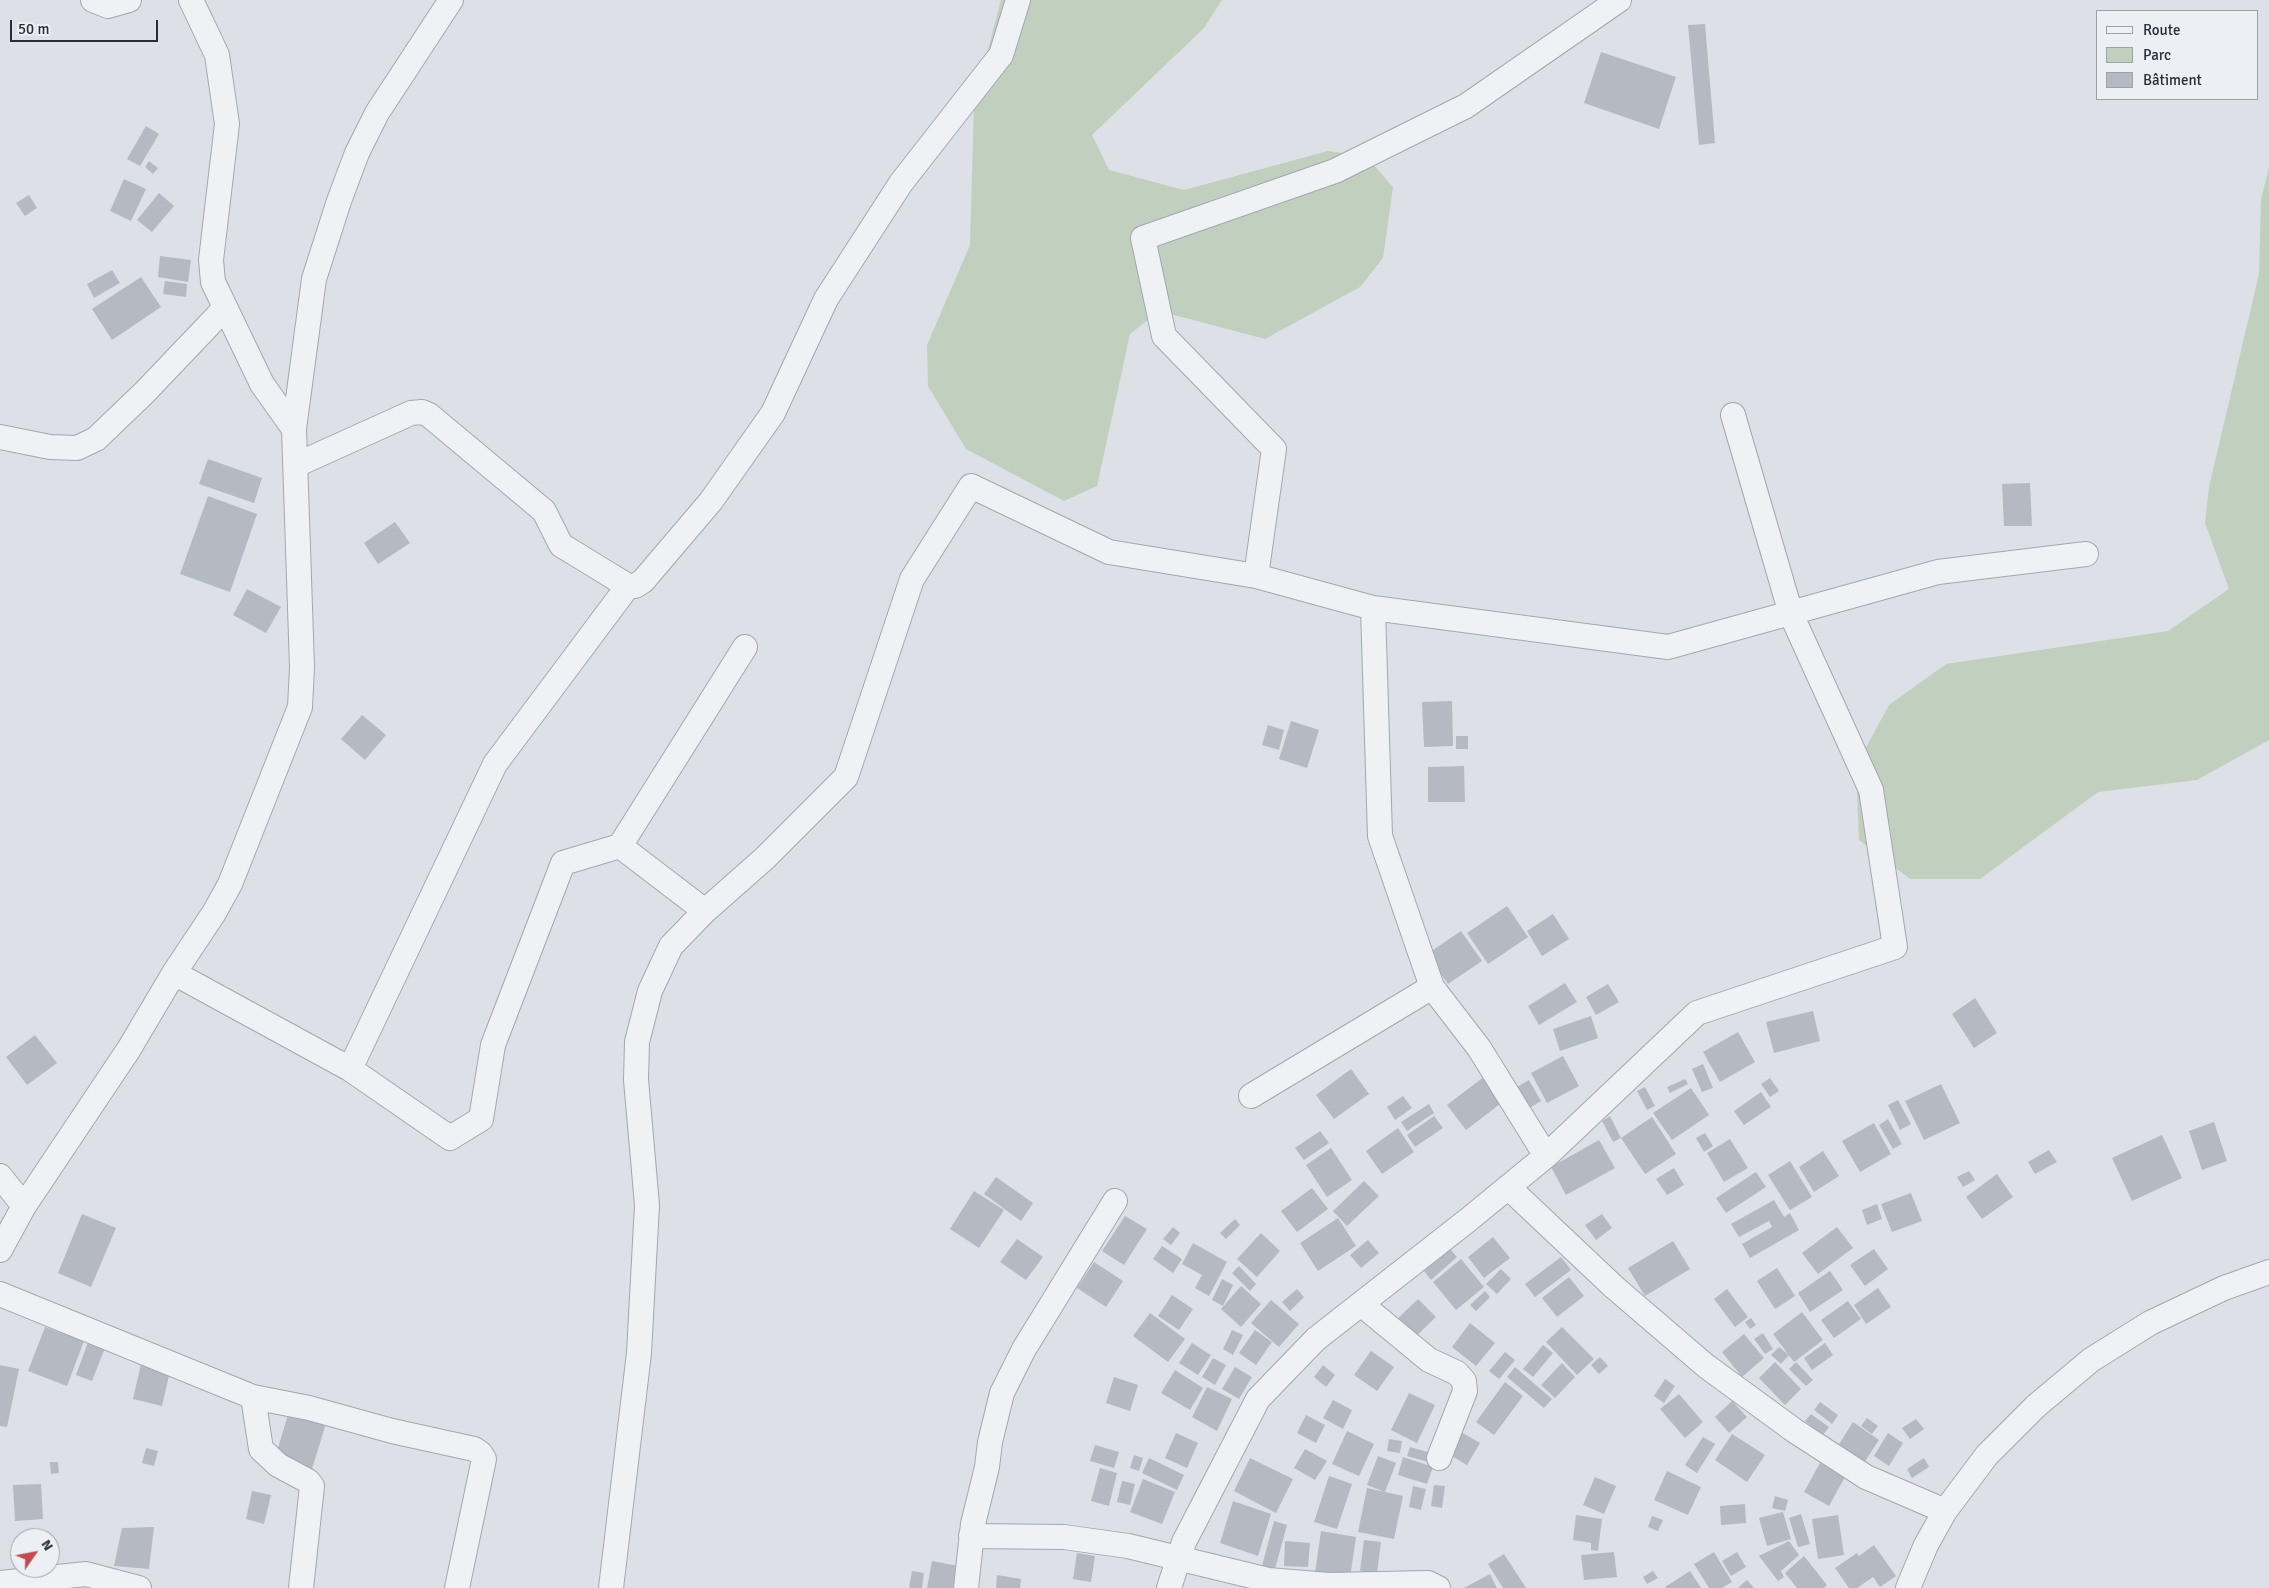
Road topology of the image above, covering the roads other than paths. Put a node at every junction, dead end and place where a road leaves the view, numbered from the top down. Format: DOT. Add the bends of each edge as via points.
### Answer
graph roads {
  1 [pos="93,0"];
  2 [pos="129,0"];
  3 [pos="191,0"];
  4 [pos="452,0"];
  5 [pos="1018,0"];
  6 [pos="1619,0"];
  7 [pos="225,308"];
  8 [pos="1733,415"];
  9 [pos="294,429"];
  10 [pos="0,437"];
  11 [pos="296,465"];
  12 [pos="2086,554"];
  13 [pos="1256,576"];
  14 [pos="628,586"];
  15 [pos="1372,608"];
  16 [pos="1791,614"];
  17 [pos="745,646"];
  18 [pos="620,846"];
  19 [pos="705,911"];
  20 [pos="174,973"];
  21 [pos="1432,987"];
  22 [pos="350,1069"];
  23 [pos="1250,1096"];
  24 [pos="1546,1156"];
  25 [pos="0,1176"];
  26 [pos="1508,1187"];
  27 [pos="1115,1201"];
  28 [pos="24,1206"];
  29 [pos="0,1250"];
  30 [pos="2269,1272"];
  31 [pos="0,1294"];
  32 [pos="1361,1304"];
  33 [pos="254,1397"];
  34 [pos="1439,1458"];
  35 [pos="1945,1511"];
  36 [pos="971,1536"];
  37 [pos="1178,1557"];
  38 [pos="0,1584"];
  39 [pos="139,1588"];
  40 [pos="302,1588"];
  41 [pos="457,1588"];
  42 [pos="611,1588"];
  43 [pos="966,1588"];
  44 [pos="1169,1588"];
  45 [pos="1438,1588"];
  46 [pos="1908,1588"];
  1 -- 2 [label="street" via="108,6"];
  3 -- 7 [label="street" via="216,55 225,104 227,124 211,260 213,282"];
  4 -- 9 [label="street" via="377,113 357,153 339,201 314,279"];
  5 -- 14 [label="street" via="1001,55 901,183 826,299 773,413 711,500 650,574 636,586"];
  6 -- 13 [label="street" via="1466,106 1335,171 1142,238 1164,336 1274,449"];
  7 -- 9 [label="street" via="262,384"];
  7 -- 10 [label="street" via="96,439 77,448 50,447"];
  8 -- 16 [label="street"];
  9 -- 11 [label="street"];
  11 -- 14 [label="street" via="411,413 422,412 544,511 560,545"];
  11 -- 20 [label="street" via="302,667 300,707 230,884"];
  12 -- 16 [label="street" via="1938,572"];
  13 -- 15 [label="street"];
  13 -- 19 [label="street" via="1109,552 971,486 912,579 846,777 765,858"];
  14 -- 22 [label="street" via="495,764"];
  15 -- 16 [label="street" via="1668,647"];
  15 -- 21 [label="street" via="1380,836"];
  16 -- 24 [label="street" via="1871,790 1895,947 1697,1012"];
  17 -- 18 [label="street"];
  18 -- 19 [label="street"];
  18 -- 22 [label="street" via="563,863 493,1045 481,1118 450,1138"];
  19 -- 42 [label="street" via="671,946 650,991 637,1042 636,1080 647,1205 639,1353"];
  20 -- 22 [label="street"];
  20 -- 28 [label="street" via="129,1049"];
  21 -- 23 [label="street"];
  21 -- 24 [label="street" via="1479,1048"];
  24 -- 26 [label="street"];
  25 -- 28 [label="street"];
  26 -- 32 [label="street"];
  26 -- 35 [label="street" via="1614,1287 1706,1366 1866,1478"];
  27 -- 36 [label="street" via="1024,1349 1002,1393"];
  28 -- 29 [label="street"];
  30 -- 35 [label="street" via="2224,1288 2158,1319 2090,1360 2036,1406 1987,1455"];
  31 -- 33 [label="street"];
  32 -- 34 [label="street" via="1429,1360 1456,1373 1464,1381 1465,1391"];
  32 -- 37 [label="street" via="1316,1339 1258,1399"];
  33 -- 40 [label="street" via="261,1449 278,1465 312,1486"];
  33 -- 41 [label="street" via="309,1408 480,1453 484,1459"];
  35 -- 46 [label="street"];
  36 -- 37 [label="street" via="1064,1536"];
  36 -- 43 [label="street"];
  37 -- 44 [label="street"];
  37 -- 45 [label="street" via="1268,1580 1328,1584 1428,1583"];
  38 -- 39 [label="street" via="86,1574"];
}
